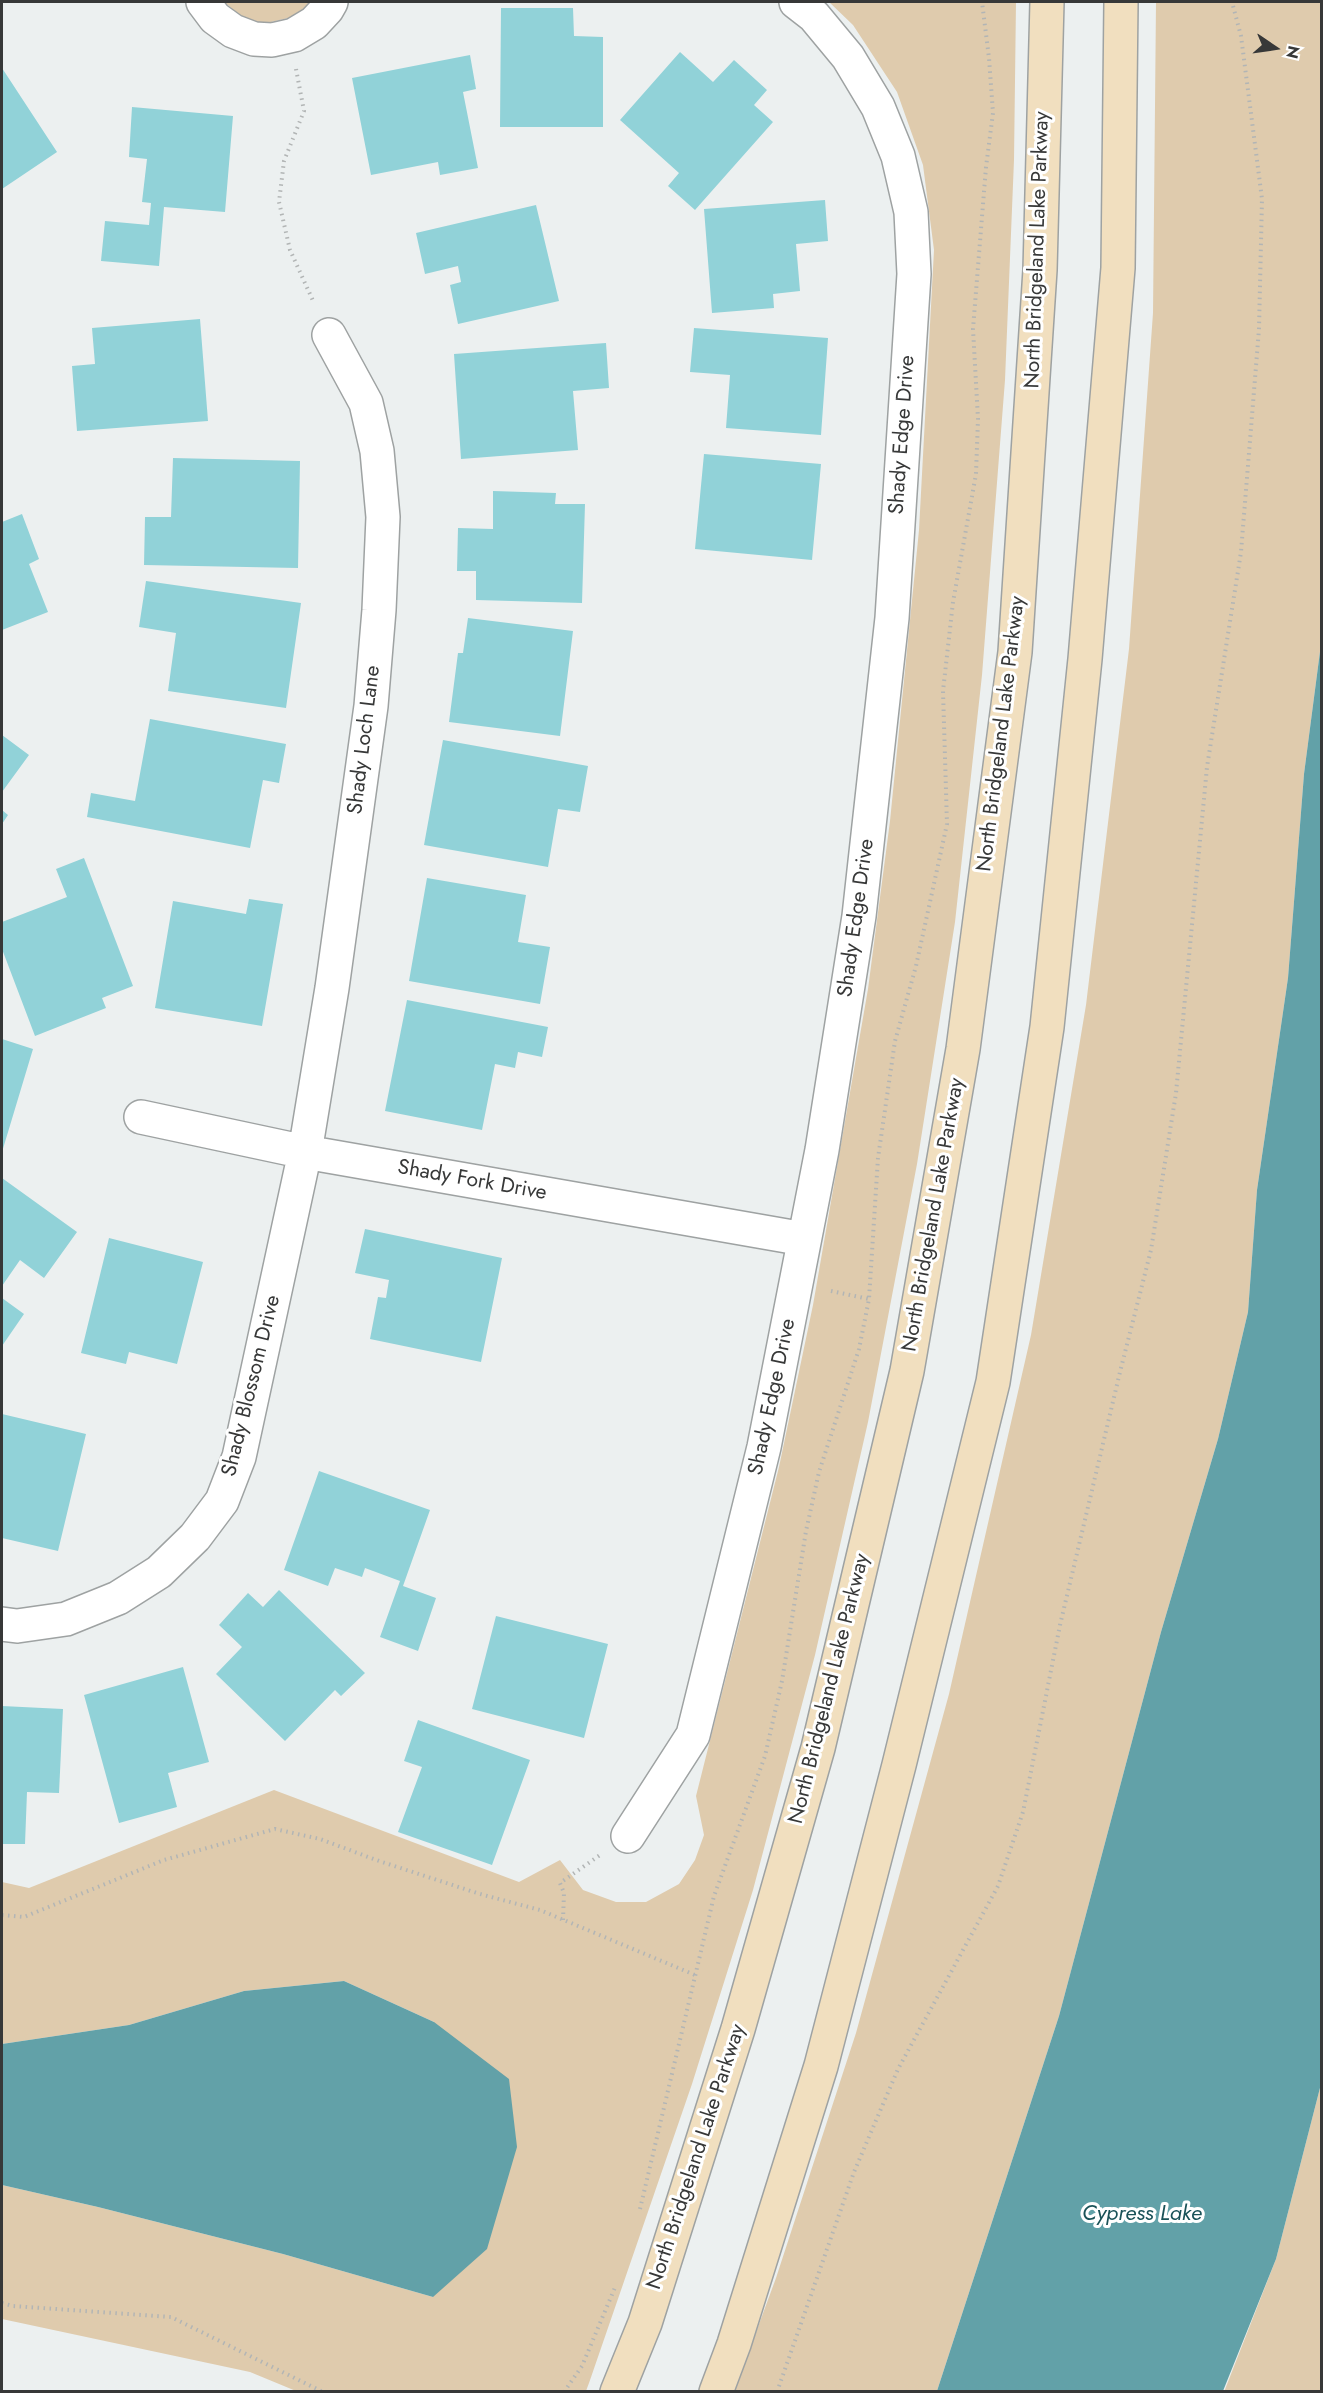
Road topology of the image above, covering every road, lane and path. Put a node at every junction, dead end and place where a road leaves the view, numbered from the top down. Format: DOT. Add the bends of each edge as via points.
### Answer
graph roads {
  1 [pos="203,2"];
  2 [pos="331,2"];
  3 [pos="796,2"];
  4 [pos="1047,2"];
  5 [pos="1121,2"];
  6 [pos="1232,2"];
  7 [pos="288,36"];
  8 [pos="329,335"];
  9 [pos="141,1117"];
  10 [pos="305,1152"];
  11 [pos="804,1239"];
  12 [pos="2,1624"];
  13 [pos="628,1836"];
  14 [pos="2,1915"];
  15 [pos="563,1920"];
  16 [pos="695,1975"];
  17 [pos="2,2303"];
  18 [pos="323,2391"];
  19 [pos="617,2391"];
  20 [pos="716,2391"];
  21 [pos="777,2391"];
  1 -- 7 [label="street" via="232,31 254,39"];
  2 -- 7 [label="street" via="314,23"];
  3 -- 11 [label="street, Shady Edge Drive" via="814,16 848,57 878,107 898,156 911,212 914,274 892,618 863,880 824,1138"];
  4 -- 19 [label="main road, North Bridgeland Lake Parkway" via="1040,270 1016,652 963,1049 907,1371 818,1748 738,2029 645,2323"];
  5 -- 20 [label="main road" via="1118,268 1085,659 1047,1027 993,1382 821,2066"];
  6 -- 21 [label="path" via="1241,36 1262,199 1259,329 1241,552 1207,767 1176,1093 1151,1250 1060,1625 1023,1812 998,1886 898,2069 854,2172"];
  7 -- 8 [label="path" via="304,111 284,161 279,202 290,250"];
  8 -- 10 [label="street, Shady Loch Lane" via="366,403 377,451 383,517 371,706"];
  9 -- 10 [label="street, Shady Fork Drive"];
  10 -- 11 [label="street, Shady Fork Drive"];
  10 -- 12 [label="street, Shady Blossom Drive" via="239,1457 222,1501 195,1537 159,1572 118,1598 66,1619 17,1626"];
  11 -- 13 [label="street, Shady Edge Drive" via="764,1447 693,1735"];
  13 -- 15 [label="path" via="560,1883 564,1893"];
  14 -- 15 [label="path" via="24,1917 164,1860 275,1829 320,1839"];
  15 -- 16 [label="path"];
  17 -- 18 [label="path" via="171,2317"];
}
